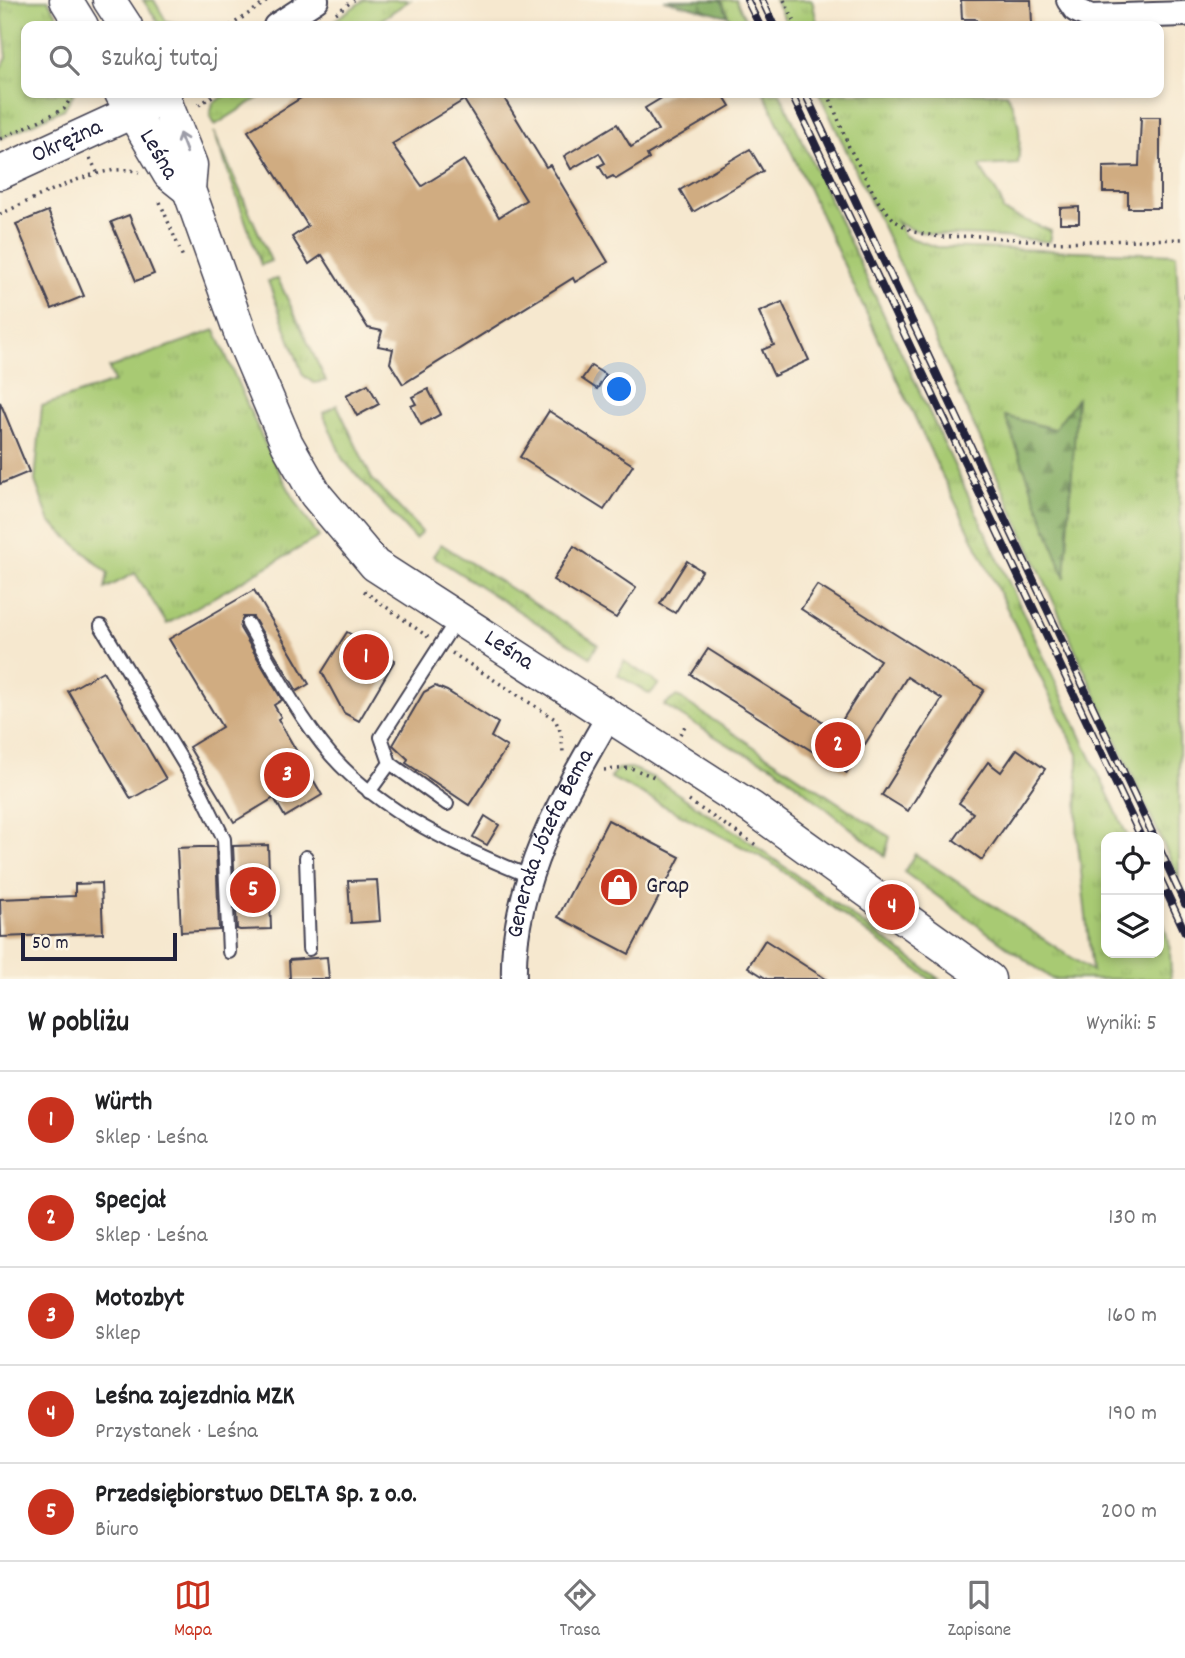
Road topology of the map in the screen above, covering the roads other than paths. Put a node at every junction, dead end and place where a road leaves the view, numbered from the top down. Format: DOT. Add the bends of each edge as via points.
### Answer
graph roads {
  1 [pos="66,0"];
  2 [pos="109,0"];
  3 [pos="316,0"];
  4 [pos="1069,0"];
  5 [pos="1185,14"];
  6 [pos="79,21"];
  7 [pos="123,21"];
  8 [pos="284,21"];
  9 [pos="151,98"];
  10 [pos="168,98"];
  11 [pos="127,104"];
  12 [pos="0,173"];
  13 [pos="189,190"];
  14 [pos="457,619"];
  15 [pos="248,624"];
  16 [pos="101,626"];
  17 [pos="609,716"];
  18 [pos="390,763"];
  19 [pos="369,792"];
  20 [pos="447,804"];
  21 [pos="306,857"];
  22 [pos="531,877"];
  23 [pos="309,949"];
  24 [pos="229,952"];
  25 [pos="514,979"];
  26 [pos="989,979"];
  1 -- 6 [label="street"];
  2 -- 7 [label="street"];
  3 -- 8 [label="street"];
  4 -- 5 [label="street" via="1076,10 1091,17"];
  9 -- 11 [label="street, Okrężna"];
  13 -- 10 [label="street, Leśna, one-way" via="191,165"];
  11 -- 12 [label="street, Okrężna"];
  11 -- 13 [label="street, Leśna" via="169,174"];
  13 -- 14 [label="street, Leśna" via="242,338 288,444 316,495 375,565"];
  14 -- 17 [label="street, Leśna"];
  14 -- 18 [label="lane" via="381,737"];
  15 -- 19 [label="lane" via="314,732"];
  16 -- 24 [label="lane" via="201,792 224,839"];
  17 -- 22 [label="street, Generała Józefa Bema" via="566,790"];
  17 -- 26 [label="street, Leśna" via="827,860"];
  18 -- 19 [label="lane"];
  18 -- 20 [label="lane"];
  19 -- 22 [label="lane" via="425,827"];
  21 -- 23 [label="lane"];
  22 -- 25 [label="street, Generała Józefa Bema" via="518,929"];
}
